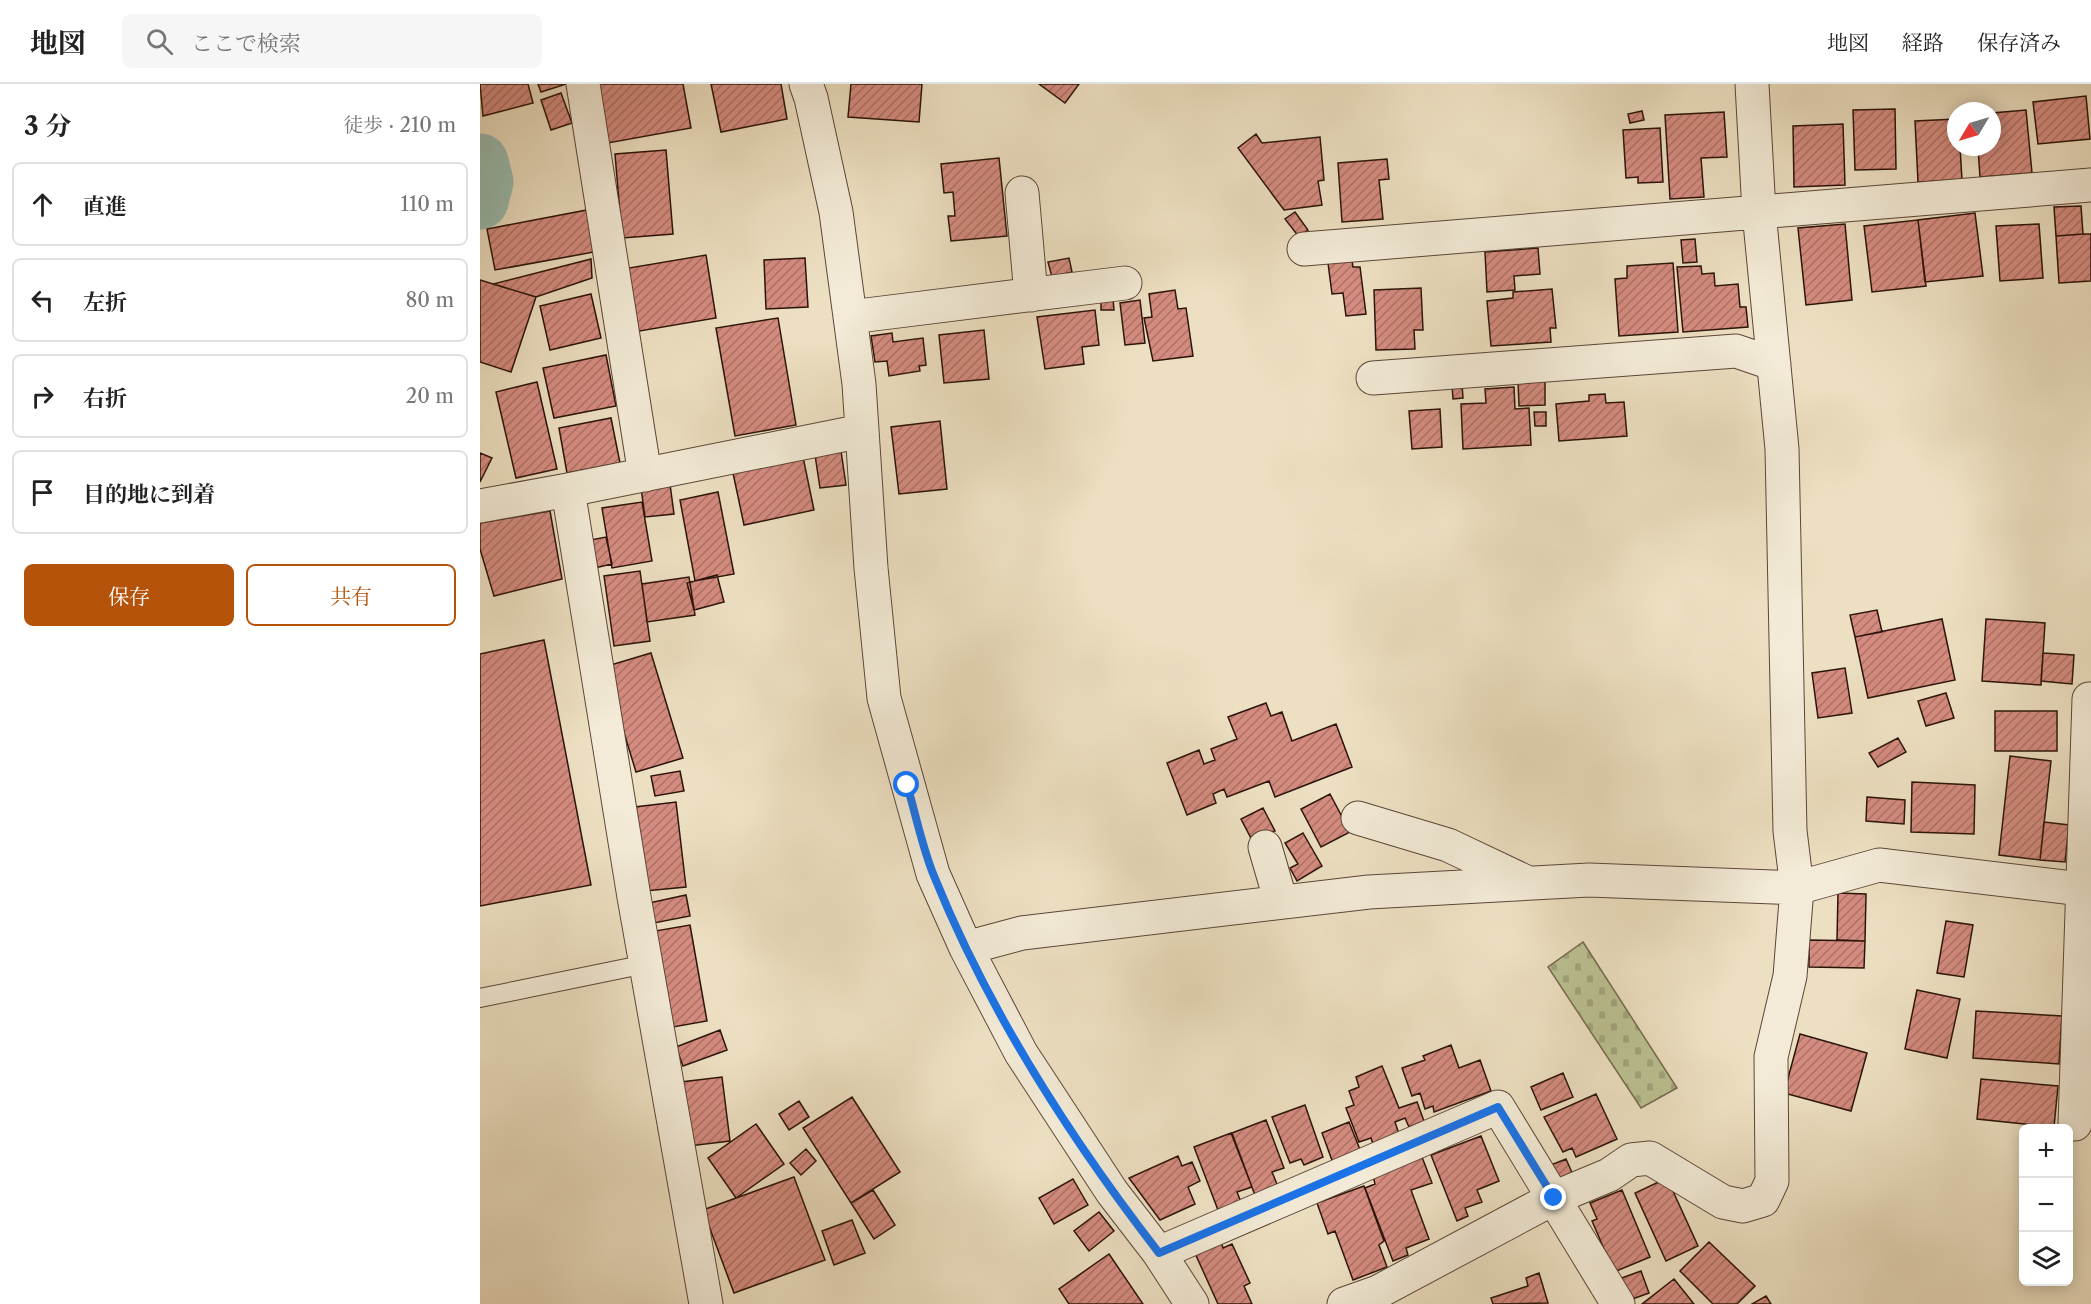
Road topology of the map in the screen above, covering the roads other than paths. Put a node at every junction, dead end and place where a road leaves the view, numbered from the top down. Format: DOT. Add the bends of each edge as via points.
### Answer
graph roads {
  1 [pos="583,84"];
  2 [pos="806,84"];
  3 [pos="1752,84"];
  4 [pos="2091,185"];
  5 [pos="1022,192"];
  6 [pos="1760,212"];
  7 [pos="1304,249"];
  8 [pos="1125,283"];
  9 [pos="1031,295"];
  10 [pos="850,317"];
  11 [pos="1774,364"];
  12 [pos="1373,378"];
  13 [pos="862,431"];
  14 [pos="645,475"];
  15 [pos="568,490"];
  16 [pos="480,506"];
  17 [pos="2089,699"];
  18 [pos="1358,818"];
  19 [pos="1265,847"];
  20 [pos="1528,883"];
  21 [pos="1797,888"];
  22 [pos="2087,890"];
  23 [pos="1281,902"];
  24 [pos="966,948"];
  25 [pos="646,964"];
  26 [pos="480,998"];
  27 [pos="2085,1046"];
  28 [pos="2075,1124"];
  29 [pos="1554,1198"];
  30 [pos="1159,1253"];
  31 [pos="706,1304"];
  32 [pos="1192,1304"];
  33 [pos="1344,1304"];
  34 [pos="1618,1304"];
  1 -- 14 [label="street"];
  2 -- 10 [label="street" via="836,212"];
  3 -- 6 [label="street"];
  4 -- 6 [label="street"];
  5 -- 9 [label="street"];
  6 -- 7 [label="street"];
  6 -- 11 [label="street"];
  8 -- 9 [label="street"];
  9 -- 10 [label="street"];
  10 -- 13 [label="street"];
  11 -- 12 [label="street" via="1736,351"];
  11 -- 21 [label="street" via="1782,449 1790,831"];
  13 -- 14 [label="street"];
  13 -- 24 [label="street" via="884,698 933,874"];
  14 -- 15 [label="street"];
  15 -- 16 [label="street"];
  15 -- 25 [label="street"];
  17 -- 22 [label="street"];
  18 -- 20 [label="street" via="1448,845"];
  19 -- 23 [label="street"];
  20 -- 21 [label="street" via="1589,880"];
  20 -- 23 [label="street" via="1370,892"];
  21 -- 22 [label="street" via="1879,864"];
  21 -- 29 [label="street" via="1790,976 1771,1057 1772,1181 1763,1200 1743,1206 1723,1202 1650,1158 1631,1160 1609,1175"];
  22 -- 27 [label="street"];
  23 -- 24 [label="street" via="1022,933"];
  24 -- 30 [label="street" via="1021,1053 1112,1192"];
  25 -- 26 [label="lane"];
  25 -- 31 [label="street"];
  27 -- 28 [label="street"];
  29 -- 30 [label="street" via="1498,1107"];
  29 -- 33 [label="street" via="1378,1292"];
  29 -- 34 [label="street"];
  30 -- 32 [label="street"];
}
